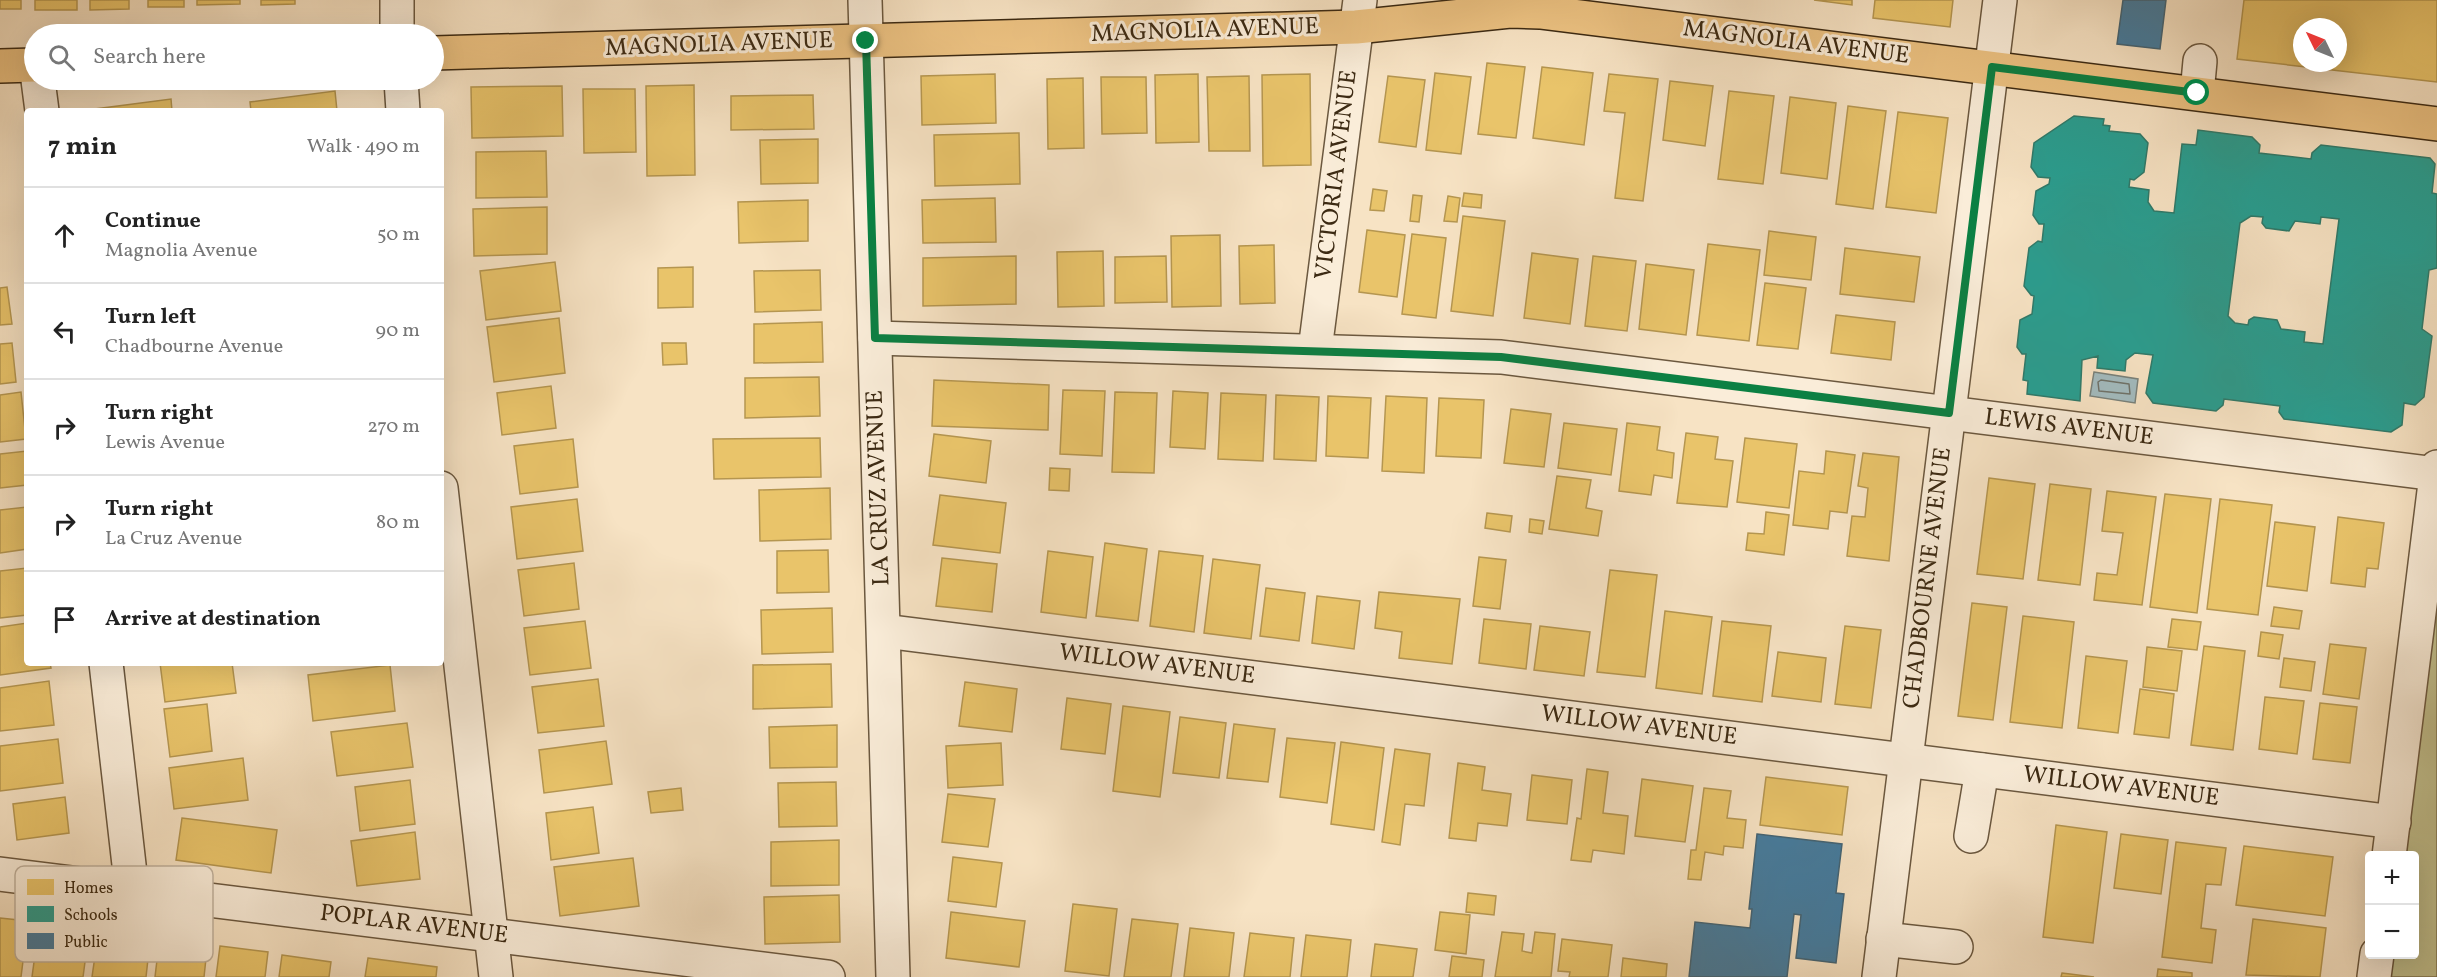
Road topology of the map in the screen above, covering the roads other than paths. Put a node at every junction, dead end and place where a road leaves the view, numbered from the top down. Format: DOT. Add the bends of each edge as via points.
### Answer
graph roads {
  1 [pos="397,0"];
  2 [pos="865,0"];
  3 [pos="2000,0"];
  4 [pos="1358,13"];
  5 [pos="397,24"];
  6 [pos="866,41"];
  7 [pos="444,53"];
  8 [pos="2200,61"];
  9 [pos="24,65"];
  10 [pos="0,66"];
  11 [pos="1992,67"];
  12 [pos="39,90"];
  13 [pos="402,90"];
  14 [pos="2197,93"];
  15 [pos="42,108"];
  16 [pos="403,108"];
  17 [pos="2437,124"];
  18 [pos="875,338"];
  19 [pos="1316,350"];
  20 [pos="1949,413"];
  21 [pos="2437,471"];
  22 [pos="444,514"];
  23 [pos="884,631"];
  24 [pos="106,666"];
  25 [pos="1906,760"];
  26 [pos="1982,770"];
  27 [pos="2394,822"];
  28 [pos="1971,836"];
  29 [pos="2390,851"];
  30 [pos="129,866"];
  31 [pos="0,874"];
  32 [pos="15,876"];
  33 [pos="213,901"];
  34 [pos="492,935"];
  35 [pos="1884,939"];
  36 [pos="1956,947"];
  37 [pos="2376,959"];
  38 [pos="496,977"];
  39 [pos="828,977"];
  40 [pos="893,977"];
  41 [pos="1879,977"];
  42 [pos="2374,977"];
  1 -- 5 [label="street"];
  2 -- 6 [label="street, LA CRUZ AVENUE"];
  3 -- 11 [label="street, CHADBOURNE AVENUE"];
  4 -- 6 [label="main road, MAGNOLIA AVENUE"];
  4 -- 11 [label="main road, MAGNOLIA AVENUE" via="1540,12"];
  4 -- 19 [label="street, VICTORIA AVENUE"];
  6 -- 7 [label="main road, MAGNOLIA AVENUE"];
  6 -- 18 [label="street, LA CRUZ AVENUE"];
  8 -- 14 [label="street"];
  9 -- 10 [label="main road"];
  11 -- 14 [label="main road, MAGNOLIA AVENUE"];
  11 -- 20 [label="street, CHADBOURNE AVENUE"];
  12 -- 15 [label="street"];
  13 -- 16 [label="street"];
  14 -- 17 [label="main road, MAGNOLIA AVENUE"];
  18 -- 19 [label="street, LEWIS AVENUE"];
  18 -- 23 [label="street, LA CRUZ AVENUE"];
  19 -- 20 [label="street, LEWIS AVENUE" via="1501,357"];
  20 -- 21 [label="street, LEWIS AVENUE"];
  20 -- 25 [label="street, CHADBOURNE AVENUE"];
  21 -- 27 [label="street"];
  22 -- 34 [label="street"];
  23 -- 25 [label="street, WILLOW AVENUE"];
  23 -- 40 [label="street, LA CRUZ AVENUE"];
  24 -- 30 [label="street"];
  25 -- 26 [label="street, WILLOW AVENUE"];
  25 -- 35 [label="street, CHADBOURNE AVENUE"];
  26 -- 27 [label="street, WILLOW AVENUE"];
  26 -- 28 [label="street"];
  27 -- 29 [label="street"];
  31 -- 32 [label="street, POPLAR AVENUE"];
  33 -- 34 [label="street, POPLAR AVENUE"];
  34 -- 38 [label="street"];
  34 -- 39 [label="street, POPLAR AVENUE"];
  35 -- 36 [label="street"];
  35 -- 41 [label="street, CHADBOURNE AVENUE"];
  37 -- 42 [label="street"];
}
